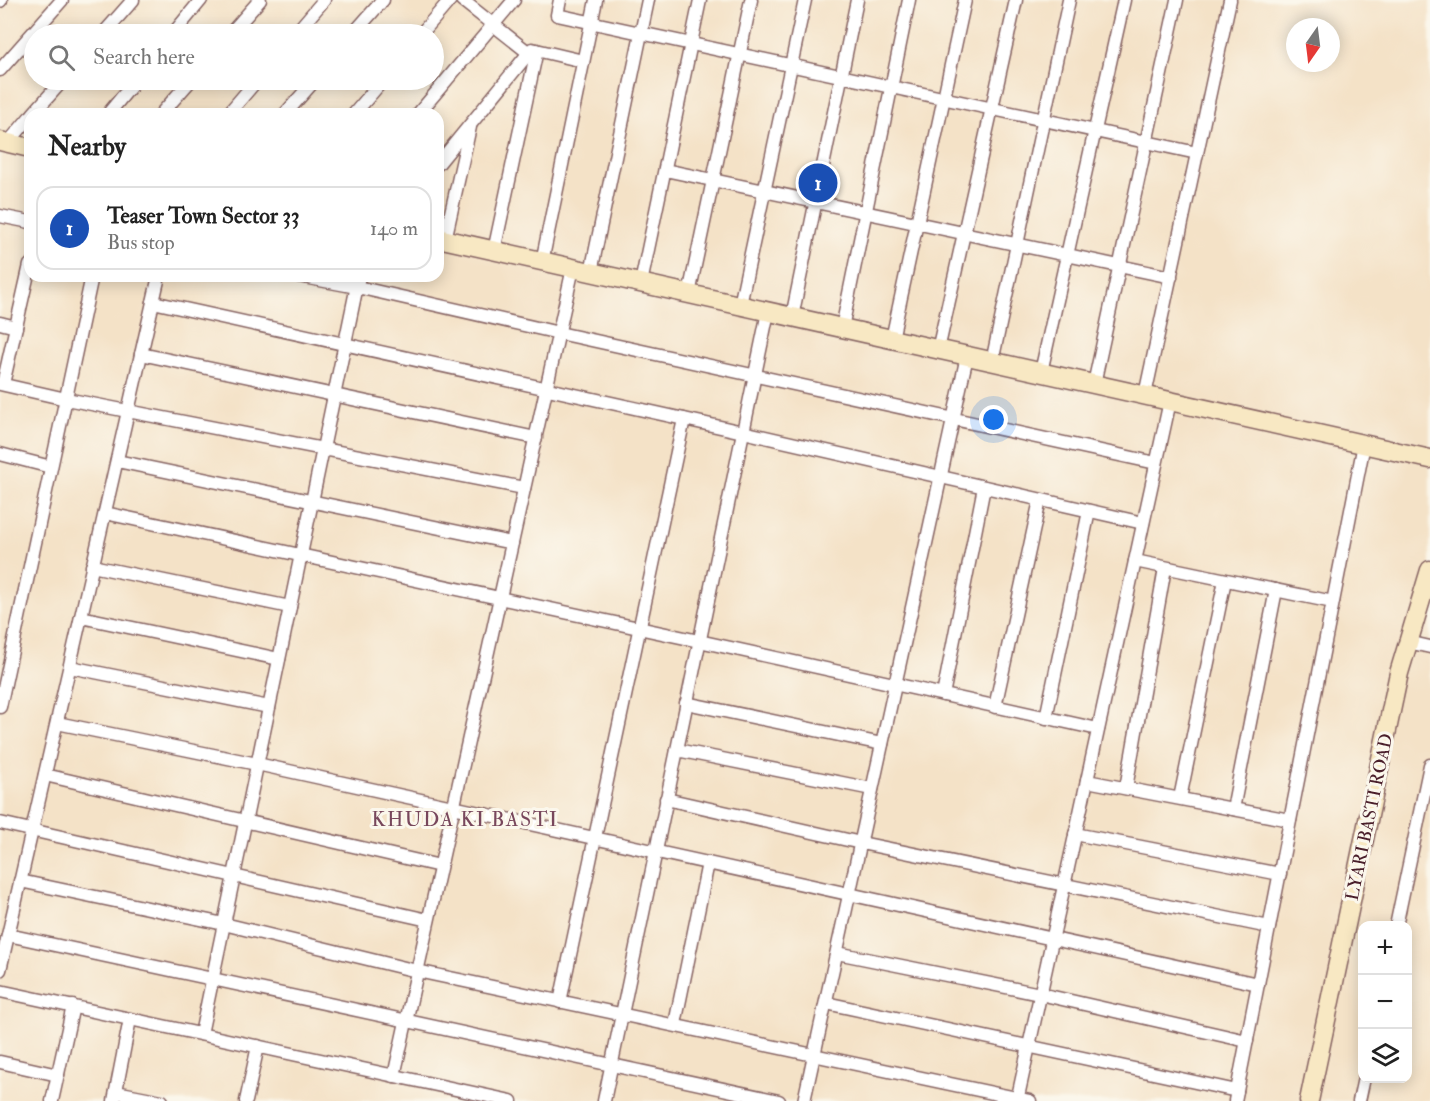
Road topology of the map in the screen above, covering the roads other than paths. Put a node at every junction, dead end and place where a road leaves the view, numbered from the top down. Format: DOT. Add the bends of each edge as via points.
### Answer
graph roads {
  1 [pos="62,0"];
  2 [pos="133,0"];
  3 [pos="201,0"];
  4 [pos="260,0"];
  5 [pos="324,0"];
  6 [pos="382,0"];
  7 [pos="450,0"];
  8 [pos="462,0"];
  9 [pos="514,0"];
  10 [pos="560,0"];
  11 [pos="596,0"];
  12 [pos="648,0"];
  13 [pos="700,0"];
  14 [pos="752,0"];
  15 [pos="805,0"];
  16 [pos="857,0"];
  17 [pos="909,0"];
  18 [pos="966,0"];
  19 [pos="1016,0"];
  20 [pos="1069,0"];
  21 [pos="1124,0"];
  22 [pos="1177,0"];
  23 [pos="1230,0"];
  24 [pos="591,22"];
  25 [pos="40,24"];
  26 [pos="112,24"];
  27 [pos="181,24"];
  28 [pos="239,24"];
  29 [pos="304,24"];
  30 [pos="362,24"];
  31 [pos="430,24"];
  32 [pos="493,24"];
  33 [pos="641,33"];
  34 [pos="24,42"];
  35 [pos="691,44"];
  36 [pos="533,52"];
  37 [pos="740,54"];
  38 [pos="583,61"];
  39 [pos="791,66"];
  40 [pos="0,69"];
  41 [pos="841,76"];
  42 [pos="444,83"];
  43 [pos="891,87"];
  44 [pos="54,90"];
  45 [pos="128,90"];
  46 [pos="182,90"];
  47 [pos="248,90"];
  48 [pos="306,90"];
  49 [pos="374,90"];
  50 [pos="438,90"];
  51 [pos="944,99"];
  52 [pos="39,108"];
  53 [pos="113,108"];
  54 [pos="166,108"];
  55 [pos="233,108"];
  56 [pos="290,108"];
  57 [pos="359,108"];
  58 [pos="423,108"];
  59 [pos="992,109"];
  60 [pos="1043,120"];
  61 [pos="24,123"];
  62 [pos="470,125"];
  63 [pos="1095,131"];
  64 [pos="4,142"];
  65 [pos="1146,142"];
  66 [pos="24,147"];
  67 [pos="1197,153"];
  68 [pos="444,157"];
  69 [pos="665,170"];
  70 [pos="713,180"];
  71 [pos="764,191"];
  72 [pos="815,202"];
  73 [pos="866,213"];
  74 [pos="0,216"];
  75 [pos="24,221"];
  76 [pos="917,224"];
  77 [pos="444,227"];
  78 [pos="964,233"];
  79 [pos="444,240"];
  80 [pos="1017,245"];
  81 [pos="494,251"];
  82 [pos="1067,255"];
  83 [pos="542,262"];
  84 [pos="1119,266"];
  85 [pos="582,270"];
  86 [pos="1171,277"];
  87 [pos="26,282"];
  88 [pos="91,282"];
  89 [pos="158,282"];
  90 [pos="358,282"];
  91 [pos="641,283"];
  92 [pos="689,294"];
  93 [pos="153,302"];
  94 [pos="740,305"];
  95 [pos="768,312"];
  96 [pos="792,317"];
  97 [pos="0,323"];
  98 [pos="16,327"];
  99 [pos="842,328"];
  100 [pos="559,333"];
  101 [pos="892,339"];
  102 [pos="345,344"];
  103 [pos="938,350"];
  104 [pos="141,354"];
  105 [pos="967,356"];
  106 [pos="992,362"];
  107 [pos="1041,372"];
  108 [pos="755,374"];
  109 [pos="2,384"];
  110 [pos="1094,384"];
  111 [pos="546,389"];
  112 [pos="334,395"];
  113 [pos="1145,395"];
  114 [pos="66,399"];
  115 [pos="1170,401"];
  116 [pos="128,411"];
  117 [pos="684,419"];
  118 [pos="953,420"];
  119 [pos="743,432"];
  120 [pos="536,438"];
  121 [pos="1364,444"];
  122 [pos="323,449"];
  123 [pos="0,454"];
  124 [pos="1430,459"];
  125 [pos="117,461"];
  126 [pos="1156,463"];
  127 [pos="51,467"];
  128 [pos="940,477"];
  129 [pos="984,487"];
  130 [pos="524,488"];
  131 [pos="1040,500"];
  132 [pos="312,502"];
  133 [pos="1089,511"];
  134 [pos="105,513"];
  135 [pos="1143,523"];
  136 [pos="512,543"];
  137 [pos="301,555"];
  138 [pos="1135,561"];
  139 [pos="93,566"];
  140 [pos="1165,568"];
  141 [pos="1430,570"];
  142 [pos="1225,580"];
  143 [pos="1276,590"];
  144 [pos="500,598"];
  145 [pos="1333,602"];
  146 [pos="290,607"];
  147 [pos="81,617"];
  148 [pos="640,628"];
  149 [pos="699,641"];
  150 [pos="1408,642"];
  151 [pos="1430,647"];
  152 [pos="5,659"];
  153 [pos="279,659"];
  154 [pos="70,667"];
  155 [pos="895,685"];
  156 [pos="943,695"];
  157 [pos="686,703"];
  158 [pos="0,707"];
  159 [pos="269,707"];
  160 [pos="995,707"];
  161 [pos="1046,718"];
  162 [pos="57,723"];
  163 [pos="1098,729"];
  164 [pos="882,744"];
  165 [pos="677,750"];
  166 [pos="257,764"];
  167 [pos="1430,765"];
  168 [pos="45,775"];
  169 [pos="1087,781"];
  170 [pos="1126,788"];
  171 [pos="872,789"];
  172 [pos="1180,798"];
  173 [pos="666,799"];
  174 [pos="453,807"];
  175 [pos="1233,808"];
  176 [pos="1290,819"];
  177 [pos="245,821"];
  178 [pos="0,823"];
  179 [pos="32,831"];
  180 [pos="1075,834"];
  181 [pos="595,838"];
  182 [pos="861,843"];
  183 [pos="655,852"];
  184 [pos="708,863"];
  185 [pos="440,866"];
  186 [pos="1280,874"];
  187 [pos="234,876"];
  188 [pos="20,881"];
  189 [pos="1064,885"];
  190 [pos="850,894"];
  191 [pos="428,920"];
  192 [pos="1397,921"];
  193 [pos="224,924"];
  194 [pos="1269,927"];
  195 [pos="8,935"];
  196 [pos="1052,940"];
  197 [pos="837,953"];
  198 [pos="0,970"];
  199 [pos="417,971"];
  200 [pos="212,979"];
  201 [pos="1258,984"];
  202 [pos="0,991"];
  203 [pos="1040,994"];
  204 [pos="560,1002"];
  205 [pos="826,1003"];
  206 [pos="73,1006"];
  207 [pos="622,1014"];
  208 [pos="130,1018"];
  209 [pos="406,1020"];
  210 [pos="675,1024"];
  211 [pos="201,1034"];
  212 [pos="1247,1041"];
  213 [pos="258,1046"];
  214 [pos="1029,1046"];
  215 [pos="815,1054"];
  216 [pos="0,1062"];
  217 [pos="611,1065"];
  218 [pos="58,1075"];
  219 [pos="393,1076"];
  220 [pos="1363,1083"];
  221 [pos="115,1096"];
  222 [pos="1236,1096"];
  223 [pos="1021,1100"];
  224 [pos="52,1101"];
  225 [pos="162,1101"];
  226 [pos="246,1101"];
  227 [pos="511,1101"];
  228 [pos="604,1101"];
  229 [pos="779,1101"];
  230 [pos="804,1101"];
  231 [pos="1310,1101"];
  232 [pos="1359,1101"];
  1 -- 25 [label="street"];
  2 -- 26 [label="street"];
  3 -- 27 [label="street"];
  4 -- 28 [label="street"];
  5 -- 29 [label="street"];
  6 -- 30 [label="street"];
  7 -- 31 [label="street"];
  8 -- 32 [label="street"];
  9 -- 32 [label="street"];
  10 -- 24 [label="street" via="557,15"];
  11 -- 24 [label="street"];
  12 -- 33 [label="street"];
  13 -- 35 [label="street"];
  14 -- 37 [label="street"];
  15 -- 39 [label="street"];
  16 -- 41 [label="street"];
  17 -- 43 [label="street"];
  18 -- 51 [label="street"];
  19 -- 59 [label="street"];
  20 -- 60 [label="street"];
  21 -- 63 [label="street"];
  22 -- 65 [label="street"];
  23 -- 67 [label="street"];
  24 -- 33 [label="street"];
  24 -- 38 [label="street"];
  32 -- 36 [label="street"];
  32 -- 42 [label="street"];
  33 -- 35 [label="street"];
  33 -- 85 [label="street"];
  34 -- 40 [label="street"];
  35 -- 37 [label="street"];
  35 -- 69 [label="street"];
  36 -- 38 [label="street"];
  36 -- 62 [label="street"];
  36 -- 81 [label="street"];
  37 -- 39 [label="street"];
  37 -- 70 [label="street"];
  38 -- 83 [label="street"];
  39 -- 41 [label="street"];
  39 -- 71 [label="street"];
  41 -- 43 [label="street"];
  41 -- 72 [label="street"];
  43 -- 51 [label="street"];
  43 -- 73 [label="street"];
  44 -- 52 [label="street"];
  45 -- 53 [label="street"];
  46 -- 54 [label="street"];
  47 -- 55 [label="street"];
  48 -- 56 [label="street"];
  49 -- 57 [label="street"];
  50 -- 58 [label="street"];
  51 -- 59 [label="street"];
  51 -- 76 [label="street"];
  59 -- 60 [label="street"];
  59 -- 78 [label="street"];
  60 -- 63 [label="street"];
  60 -- 80 [label="street"];
  61 -- 64 [label="street"];
  62 -- 68 [label="street"];
  62 -- 77 [label="street"];
  63 -- 65 [label="street"];
  63 -- 82 [label="street"];
  64 -- 66 [label="street"];
  65 -- 67 [label="street"];
  65 -- 84 [label="street"];
  67 -- 86 [label="street"];
  69 -- 70 [label="street"];
  69 -- 91 [label="street"];
  70 -- 71 [label="street"];
  70 -- 92 [label="street"];
  71 -- 72 [label="street"];
  71 -- 94 [label="street"];
  72 -- 73 [label="street"];
  72 -- 96 [label="street"];
  73 -- 76 [label="street"];
  73 -- 99 [label="street"];
  74 -- 75 [label="street"];
  76 -- 78 [label="street"];
  76 -- 101 [label="street"];
  78 -- 80 [label="street"];
  78 -- 103 [label="street"];
  79 -- 81 [label="street"];
  80 -- 82 [label="street"];
  80 -- 106 [label="street"];
  81 -- 83 [label="street"];
  82 -- 84 [label="street"];
  82 -- 107 [label="street"];
  83 -- 85 [label="street"];
  84 -- 86 [label="street"];
  84 -- 110 [label="street"];
  85 -- 91 [label="street"];
  85 -- 100 [label="street"];
  86 -- 113 [label="street"];
  87 -- 98 [label="street"];
  88 -- 114 [label="street"];
  89 -- 93 [label="street"];
  90 -- 100 [label="street"];
  90 -- 102 [label="street"];
  91 -- 92 [label="street"];
  92 -- 94 [label="street"];
  93 -- 102 [label="street"];
  93 -- 104 [label="street"];
  94 -- 95 [label="street"];
  95 -- 96 [label="street"];
  95 -- 108 [label="street"];
  96 -- 99 [label="street"];
  97 -- 98 [label="street"];
  98 -- 109 [label="street"];
  99 -- 101 [label="street"];
  100 -- 108 [label="street"];
  100 -- 111 [label="street"];
  101 -- 103 [label="street"];
  102 -- 111 [label="street"];
  102 -- 112 [label="street"];
  103 -- 105 [label="street"];
  104 -- 112 [label="street"];
  104 -- 116 [label="street"];
  105 -- 106 [label="street"];
  105 -- 118 [label="street"];
  106 -- 107 [label="street"];
  107 -- 110 [label="street"];
  108 -- 118 [label="street"];
  108 -- 119 [label="street"];
  109 -- 114 [label="street"];
  110 -- 113 [label="street"];
  111 -- 117 [label="street"];
  111 -- 120 [label="street"];
  112 -- 120 [label="street"];
  112 -- 122 [label="street"];
  113 -- 115 [label="street"];
  114 -- 116 [label="street"];
  114 -- 127 [label="street"];
  115 -- 121 [label="street"];
  115 -- 126 [label="street"];
  116 -- 122 [label="street"];
  116 -- 125 [label="street"];
  117 -- 119 [label="street"];
  117 -- 148 [label="street"];
  118 -- 126 [label="street"];
  118 -- 128 [label="street"];
  119 -- 128 [label="street"];
  119 -- 149 [label="street"];
  120 -- 130 [label="street"];
  121 -- 124 [label="street"];
  121 -- 145 [label="street"];
  122 -- 130 [label="street"];
  122 -- 132 [label="street"];
  123 -- 127 [label="street"];
  125 -- 132 [label="street"];
  125 -- 134 [label="street"];
  126 -- 135 [label="street"];
  127 -- 152 [label="street"];
  128 -- 129 [label="street"];
  128 -- 155 [label="street"];
  129 -- 131 [label="street"];
  129 -- 156 [label="street"];
  130 -- 136 [label="street"];
  131 -- 133 [label="street"];
  131 -- 160 [label="street"];
  132 -- 136 [label="street"];
  132 -- 137 [label="street"];
  133 -- 135 [label="street"];
  133 -- 161 [label="street"];
  134 -- 137 [label="street"];
  134 -- 139 [label="street"];
  135 -- 138 [label="street"];
  136 -- 144 [label="street"];
  137 -- 144 [label="street"];
  137 -- 146 [label="street"];
  138 -- 140 [label="street"];
  138 -- 163 [label="street"];
  139 -- 146 [label="street"];
  139 -- 147 [label="street"];
  140 -- 142 [label="street"];
  140 -- 170 [label="street"];
  141 -- 150 [label="street, LYARI BASTI ROAD"];
  142 -- 143 [label="street"];
  142 -- 172 [label="street"];
  143 -- 145 [label="street"];
  143 -- 175 [label="street"];
  144 -- 148 [label="street"];
  144 -- 174 [label="street"];
  145 -- 176 [label="street"];
  146 -- 153 [label="street"];
  147 -- 153 [label="street"];
  147 -- 154 [label="street"];
  148 -- 149 [label="street"];
  148 -- 181 [label="street"];
  149 -- 155 [label="street"];
  149 -- 157 [label="street"];
  150 -- 151 [label="street"];
  150 -- 231 [label="street, LYARI BASTI ROAD"];
  152 -- 158 [label="street"];
  153 -- 159 [label="street"];
  154 -- 159 [label="street"];
  154 -- 162 [label="street"];
  155 -- 156 [label="street"];
  155 -- 164 [label="street"];
  156 -- 160 [label="street"];
  157 -- 164 [label="street"];
  157 -- 165 [label="street"];
  159 -- 166 [label="street"];
  160 -- 161 [label="street"];
  161 -- 163 [label="street"];
  162 -- 166 [label="street"];
  162 -- 168 [label="street"];
  163 -- 169 [label="street"];
  164 -- 171 [label="street"];
  165 -- 171 [label="street"];
  165 -- 173 [label="street"];
  166 -- 174 [label="street"];
  166 -- 177 [label="street"];
  167 -- 192 [label="street"];
  168 -- 177 [label="street"];
  168 -- 179 [label="street"];
  169 -- 170 [label="street"];
  169 -- 180 [label="street"];
  170 -- 172 [label="street"];
  171 -- 182 [label="street"];
  172 -- 175 [label="street"];
  173 -- 182 [label="street"];
  173 -- 183 [label="street"];
  174 -- 181 [label="street"];
  174 -- 185 [label="street"];
  175 -- 176 [label="street"];
  176 -- 186 [label="street"];
  177 -- 185 [label="street"];
  177 -- 187 [label="street"];
  178 -- 179 [label="street"];
  179 -- 187 [label="street"];
  179 -- 188 [label="street"];
  180 -- 186 [label="street"];
  180 -- 189 [label="street"];
  181 -- 183 [label="street"];
  181 -- 204 [label="street"];
  182 -- 189 [label="street"];
  182 -- 190 [label="street"];
  183 -- 184 [label="street"];
  183 -- 207 [label="street"];
  184 -- 190 [label="street"];
  184 -- 210 [label="street"];
  185 -- 191 [label="street"];
  186 -- 194 [label="street"];
  187 -- 191 [label="street"];
  187 -- 193 [label="street"];
  188 -- 193 [label="street"];
  188 -- 195 [label="street"];
  189 -- 194 [label="street"];
  189 -- 196 [label="street"];
  190 -- 196 [label="street"];
  190 -- 197 [label="street"];
  191 -- 199 [label="street"];
  193 -- 199 [label="street"];
  193 -- 200 [label="street"];
  194 -- 201 [label="street"];
  195 -- 198 [label="street"];
  195 -- 200 [label="street"];
  196 -- 201 [label="street"];
  196 -- 203 [label="street"];
  197 -- 203 [label="street"];
  197 -- 205 [label="street"];
  199 -- 204 [label="street"];
  199 -- 209 [label="street"];
  200 -- 209 [label="street"];
  200 -- 211 [label="street"];
  201 -- 212 [label="street"];
  202 -- 206 [label="street"];
  203 -- 212 [label="street"];
  203 -- 214 [label="street"];
  204 -- 207 [label="street"];
  205 -- 214 [label="street"];
  205 -- 215 [label="street"];
  206 -- 208 [label="street"];
  206 -- 218 [label="street"];
  207 -- 210 [label="street"];
  207 -- 217 [label="street"];
  208 -- 211 [label="street"];
  208 -- 221 [label="street"];
  209 -- 217 [label="street"];
  209 -- 219 [label="street"];
  210 -- 215 [label="street"];
  211 -- 213 [label="street"];
  212 -- 222 [label="street"];
  213 -- 219 [label="street"];
  213 -- 226 [label="street"];
  214 -- 222 [label="street"];
  214 -- 223 [label="street"];
  215 -- 223 [label="street"];
  215 -- 230 [label="street"];
  216 -- 218 [label="street"];
  217 -- 228 [label="street"];
  217 -- 229 [label="street"];
  218 -- 224 [label="street"];
  219 -- 227 [label="street"];
  220 -- 232 [label="street"];
  221 -- 225 [label="street"];
}
